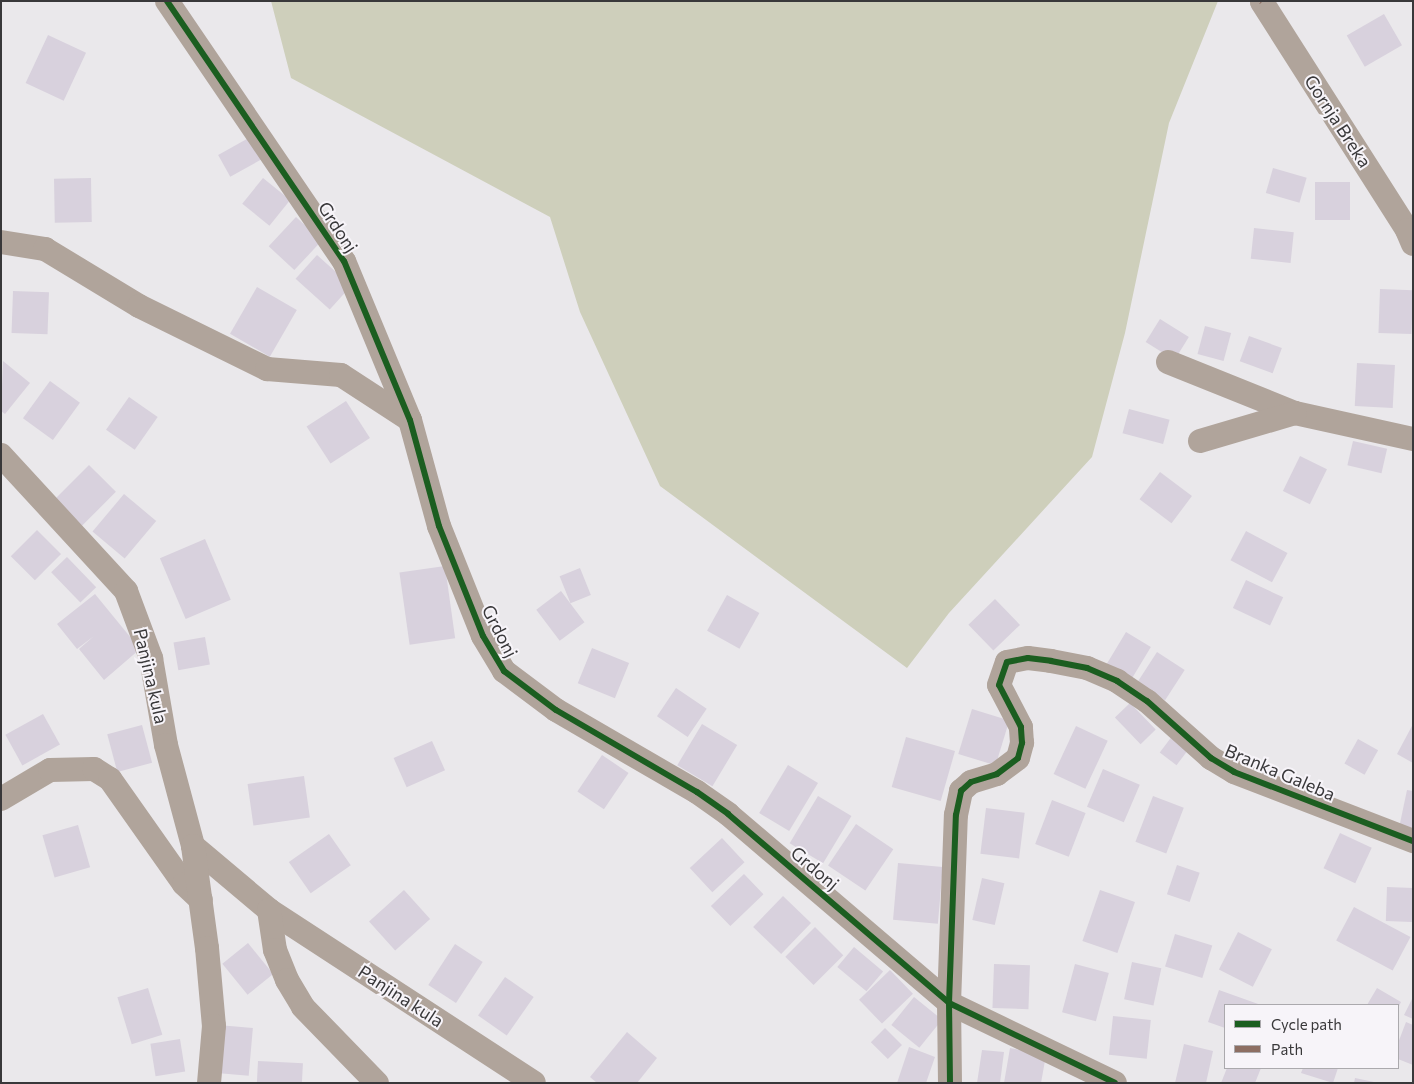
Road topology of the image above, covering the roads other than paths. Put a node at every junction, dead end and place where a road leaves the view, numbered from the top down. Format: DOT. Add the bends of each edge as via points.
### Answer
graph roads {
  1 [pos="167,1"];
  2 [pos="1264,1"];
  3 [pos="1411,234"];
  4 [pos="1,242"];
  5 [pos="1168,362"];
  6 [pos="1295,413"];
  7 [pos="410,420"];
  8 [pos="1413,439"];
  9 [pos="1200,441"];
  10 [pos="1,455"];
  11 [pos="1,799"];
  12 [pos="1413,841"];
  13 [pos="193,846"];
  14 [pos="201,900"];
  15 [pos="269,910"];
  16 [pos="948,1002"];
  17 [pos="209,1083"];
  18 [pos="377,1083"];
  19 [pos="534,1083"];
  20 [pos="950,1083"];
  21 [pos="1115,1083"];
  1 -- 7 [label="street, Grdonj" via="344,261"];
  2 -- 3 [label="street, Gornja Breka"];
  4 -- 7 [label="street" via="45,249 139,306 267,369 341,375"];
  5 -- 6 [label="street"];
  6 -- 8 [label="street"];
  6 -- 9 [label="street"];
  7 -- 16 [label="street, Grdonj" via="439,526 483,636 504,671 556,710 697,792 728,814"];
  10 -- 13 [label="street, Panjina kula" via="126,591 151,658 166,746"];
  11 -- 14 [label="street" via="50,770 94,769 110,778 184,884"];
  12 -- 16 [label="street, Branka Galeba" via="1234,772 1211,758 1147,701 1117,681 1087,668 1051,661 1028,658 1007,662 999,686 1021,727 1022,743 1018,758 1010,765 970,782 961,791 956,815"];
  13 -- 14 [label="street"];
  13 -- 15 [label="street, Panjina kula"];
  14 -- 17 [label="street" via="214,1026"];
  15 -- 18 [label="street" via="275,950 303,1007"];
  15 -- 19 [label="street, Panjina kula"];
  16 -- 20 [label="street"];
  16 -- 21 [label="street, Grdonj"];
}
